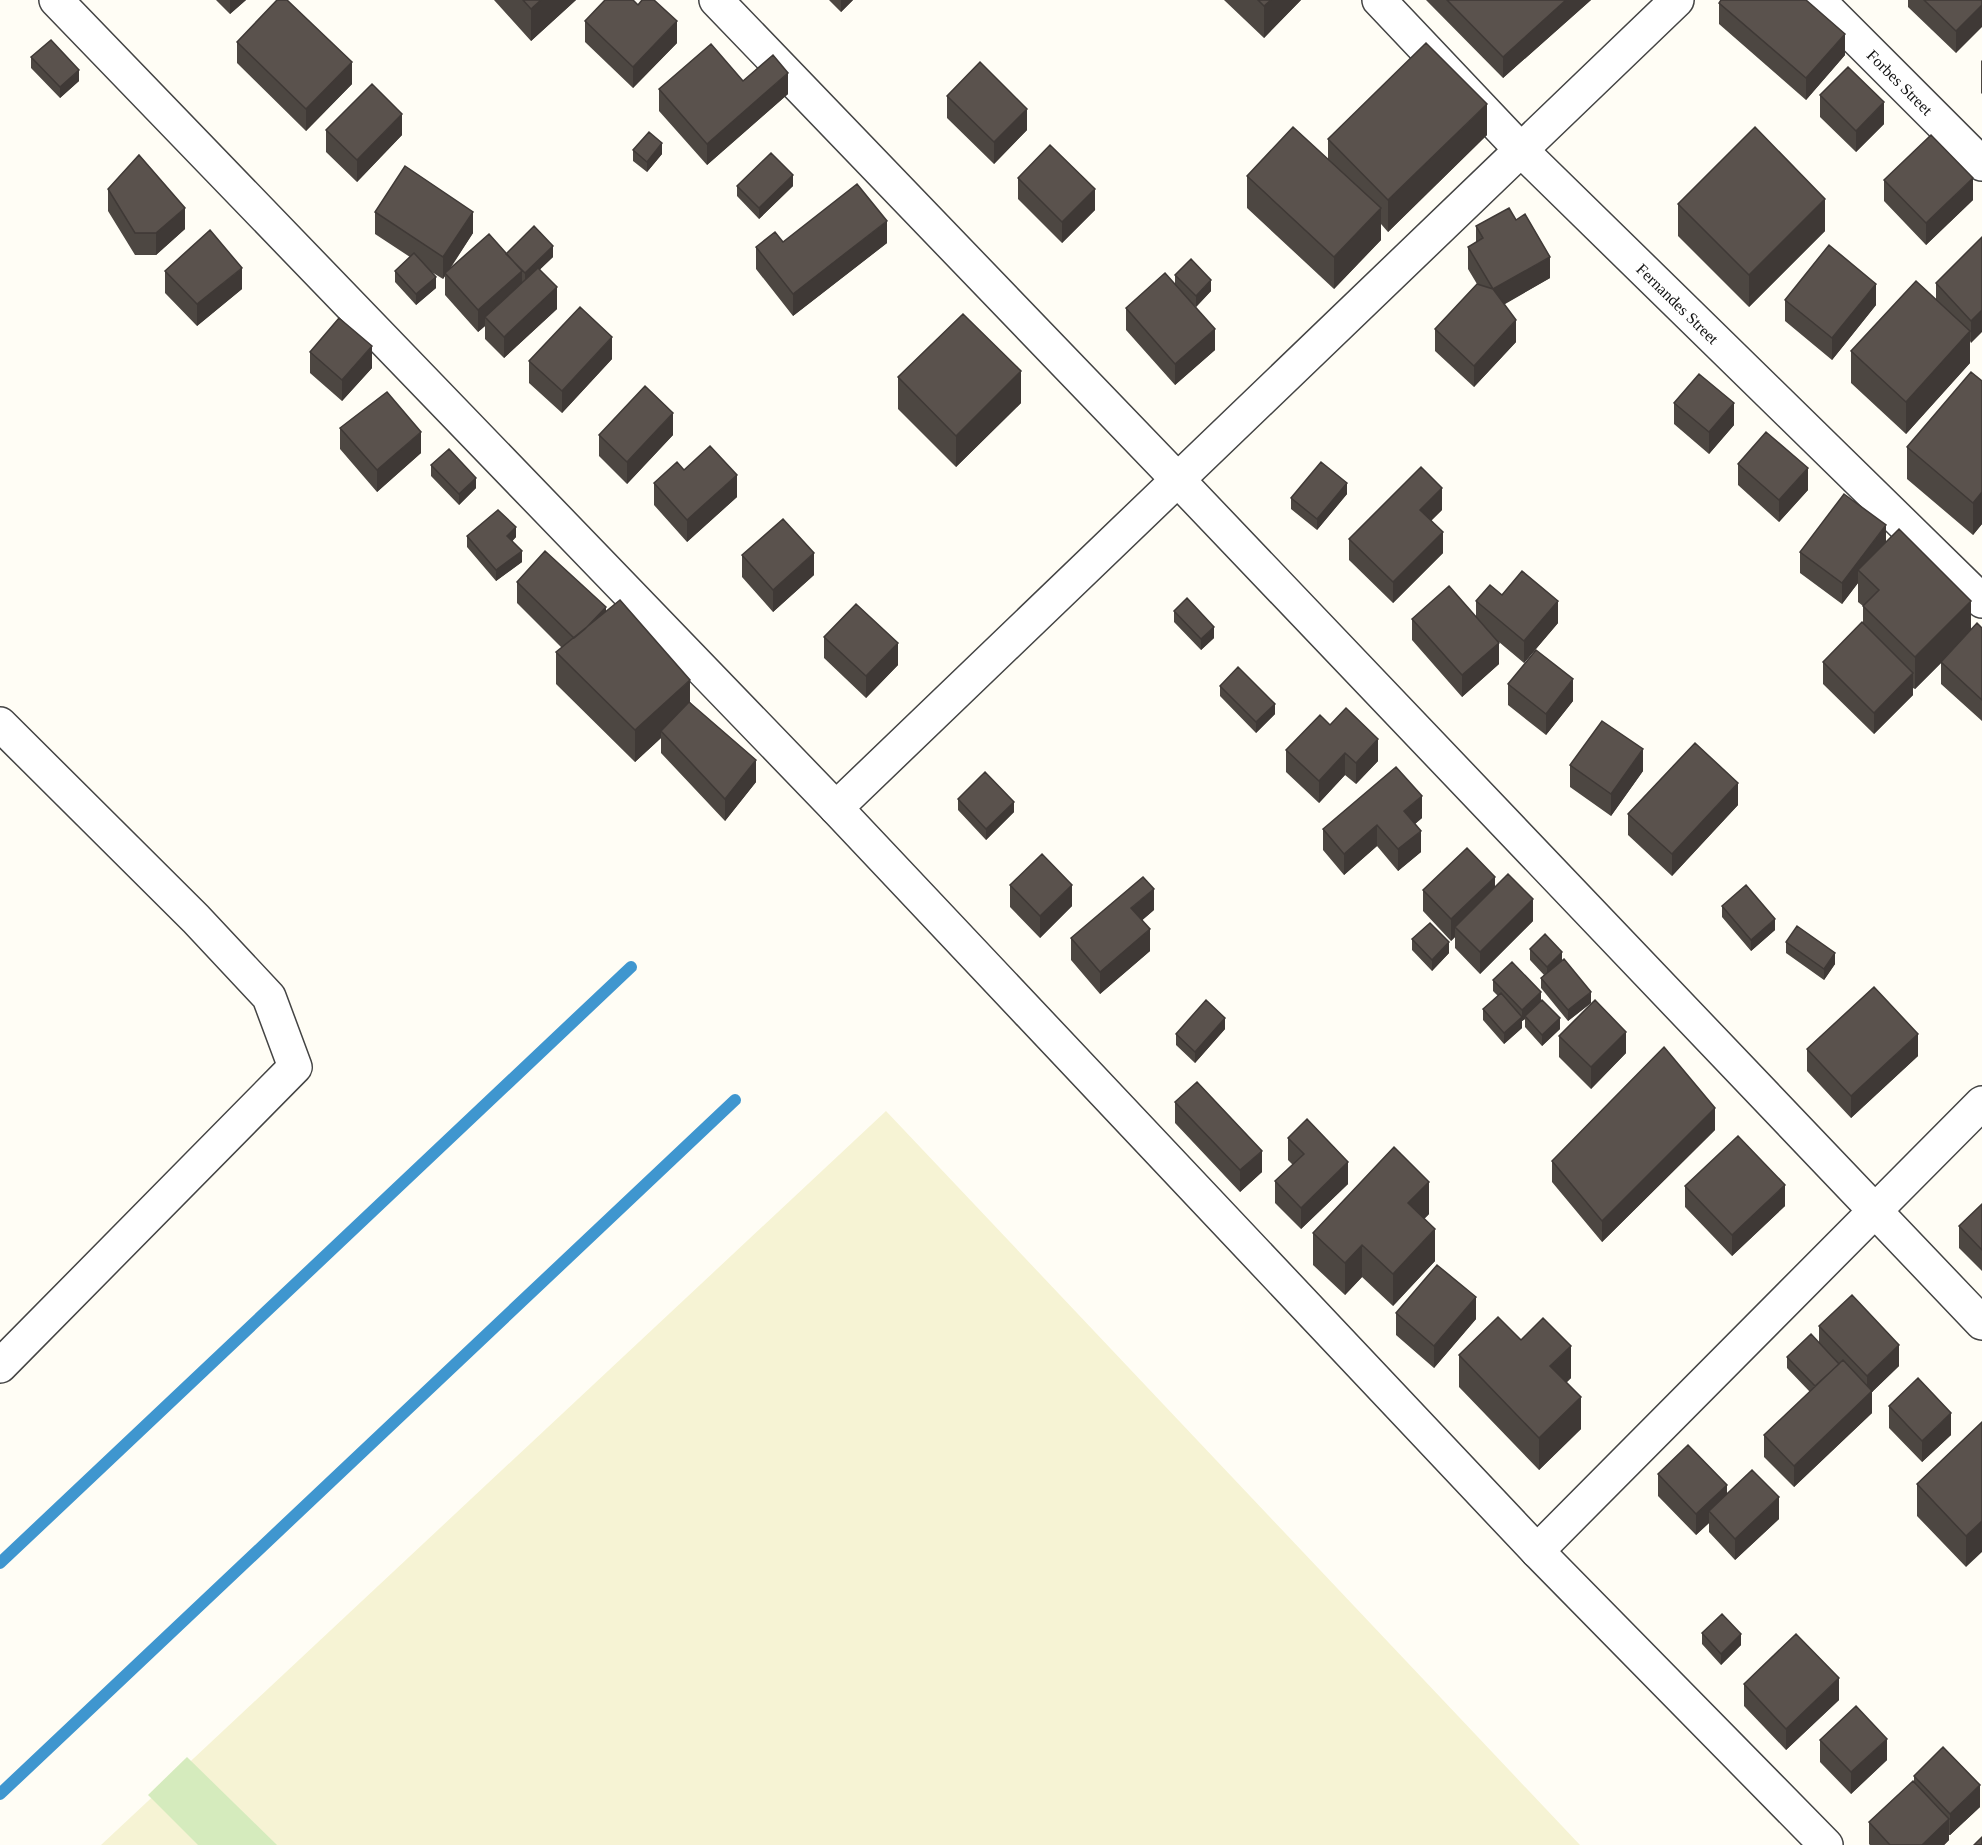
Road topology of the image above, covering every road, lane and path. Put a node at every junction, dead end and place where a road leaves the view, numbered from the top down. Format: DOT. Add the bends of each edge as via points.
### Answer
graph roads {
  1 [pos="57,0"];
  2 [pos="717,0"];
  3 [pos="1379,0"];
  4 [pos="1677,0"];
  5 [pos="1818,0"];
  6 [pos="1521,150"];
  7 [pos="1982,164"];
  8 [pos="1178,480"];
  9 [pos="1982,601"];
  10 [pos="0,724"];
  11 [pos="836,808"];
  12 [pos="1982,1103"];
  13 [pos="1874,1211"];
  14 [pos="1982,1323"];
  15 [pos="0,1366"];
  16 [pos="1537,1551"];
  17 [pos="1826,1845"];
  1 -- 11 [label="street"];
  2 -- 8 [label="street"];
  3 -- 6 [label="street, Fernandes Street"];
  4 -- 6 [label="street"];
  5 -- 7 [label="street, Forbes Street"];
  6 -- 8 [label="street"];
  6 -- 9 [label="street, Fernandes Street"];
  8 -- 11 [label="street"];
  8 -- 13 [label="street"];
  10 -- 15 [label="street" via="269,997 295,1067"];
  11 -- 16 [label="street"];
  12 -- 13 [label="street"];
  13 -- 14 [label="street"];
  13 -- 16 [label="street"];
  16 -- 17 [label="street"];
}
